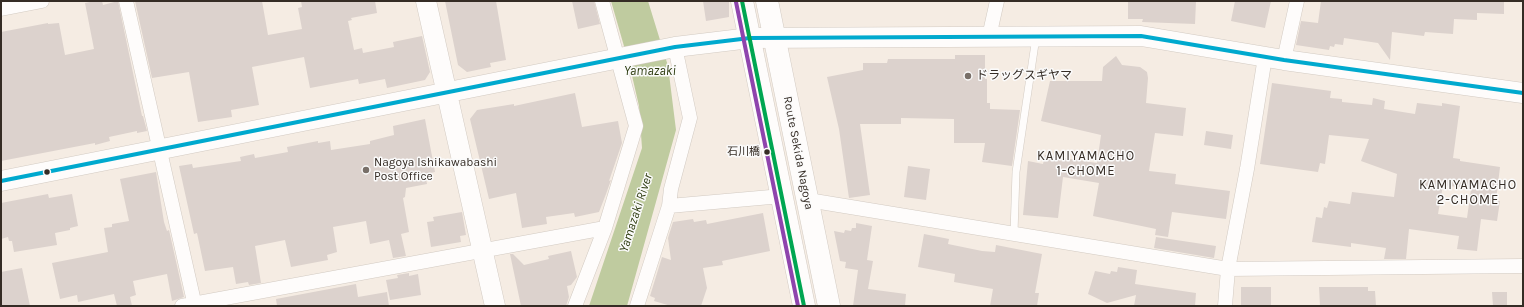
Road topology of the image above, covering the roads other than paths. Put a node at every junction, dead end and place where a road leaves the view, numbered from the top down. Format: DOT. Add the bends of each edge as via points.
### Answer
graph roads {
  1 [pos="42,1"];
  2 [pos="126,1"];
  3 [pos="426,1"];
  4 [pos="602,1"];
  5 [pos="742,1"];
  6 [pos="767,1"];
  7 [pos="997,1"];
  8 [pos="1297,1"];
  9 [pos="1,9"];
  10 [pos="989,37"];
  11 [pos="1036,37"];
  12 [pos="750,38"];
  13 [pos="775,38"];
  14 [pos="669,48"];
  15 [pos="622,57"];
  16 [pos="1274,58"];
  17 [pos="447,93"];
  18 [pos="1523,93"];
  19 [pos="160,150"];
  20 [pos="1,181"];
  21 [pos="782,196"];
  22 [pos="808,200"];
  23 [pos="669,206"];
  24 [pos="605,228"];
  25 [pos="1014,233"];
  26 [pos="482,250"];
  27 [pos="1523,266"];
  28 [pos="1228,269"];
  29 [pos="191,305"];
  30 [pos="495,306"];
  31 [pos="575,306"];
  32 [pos="637,306"];
  33 [pos="804,306"];
  34 [pos="829,306"];
  35 [pos="1225,306"];
  1 -- 9 [label="street"];
  2 -- 19 [label="street"];
  3 -- 17 [label="street"];
  4 -- 15 [label="street"];
  5 -- 12 [label="main road, Route Sekida Nagoya"];
  6 -- 13 [label="main road, Route Sekida Nagoya"];
  7 -- 10 [label="street"];
  8 -- 16 [label="street"];
  10 -- 11 [label="street"];
  10 -- 13 [label="street"];
  11 -- 16 [label="street" via="1141,36"];
  11 -- 25 [label="lane" via="1016,172"];
  12 -- 13 [label="street"];
  12 -- 14 [label="street"];
  12 -- 21 [label="main road, Route Sekida Nagoya"];
  13 -- 22 [label="main road, Route Sekida Nagoya"];
  14 -- 15 [label="street"];
  14 -- 23 [label="street" via="690,118 671,189"];
  15 -- 17 [label="street"];
  15 -- 24 [label="street" via="636,126"];
  16 -- 18 [label="street"];
  16 -- 28 [label="street"];
  17 -- 19 [label="street"];
  17 -- 26 [label="street"];
  19 -- 20 [label="street"];
  19 -- 29 [label="street"];
  21 -- 23 [label="street"];
  21 -- 33 [label="main road, Route Sekida Nagoya"];
  22 -- 25 [label="street"];
  22 -- 34 [label="main road, Route Sekida Nagoya"];
  23 -- 32 [label="street"];
  24 -- 26 [label="street"];
  24 -- 31 [label="street"];
  25 -- 28 [label="street"];
  26 -- 29 [label="street"];
  26 -- 30 [label="street"];
  27 -- 28 [label="street"];
  28 -- 35 [label="street"];
}
